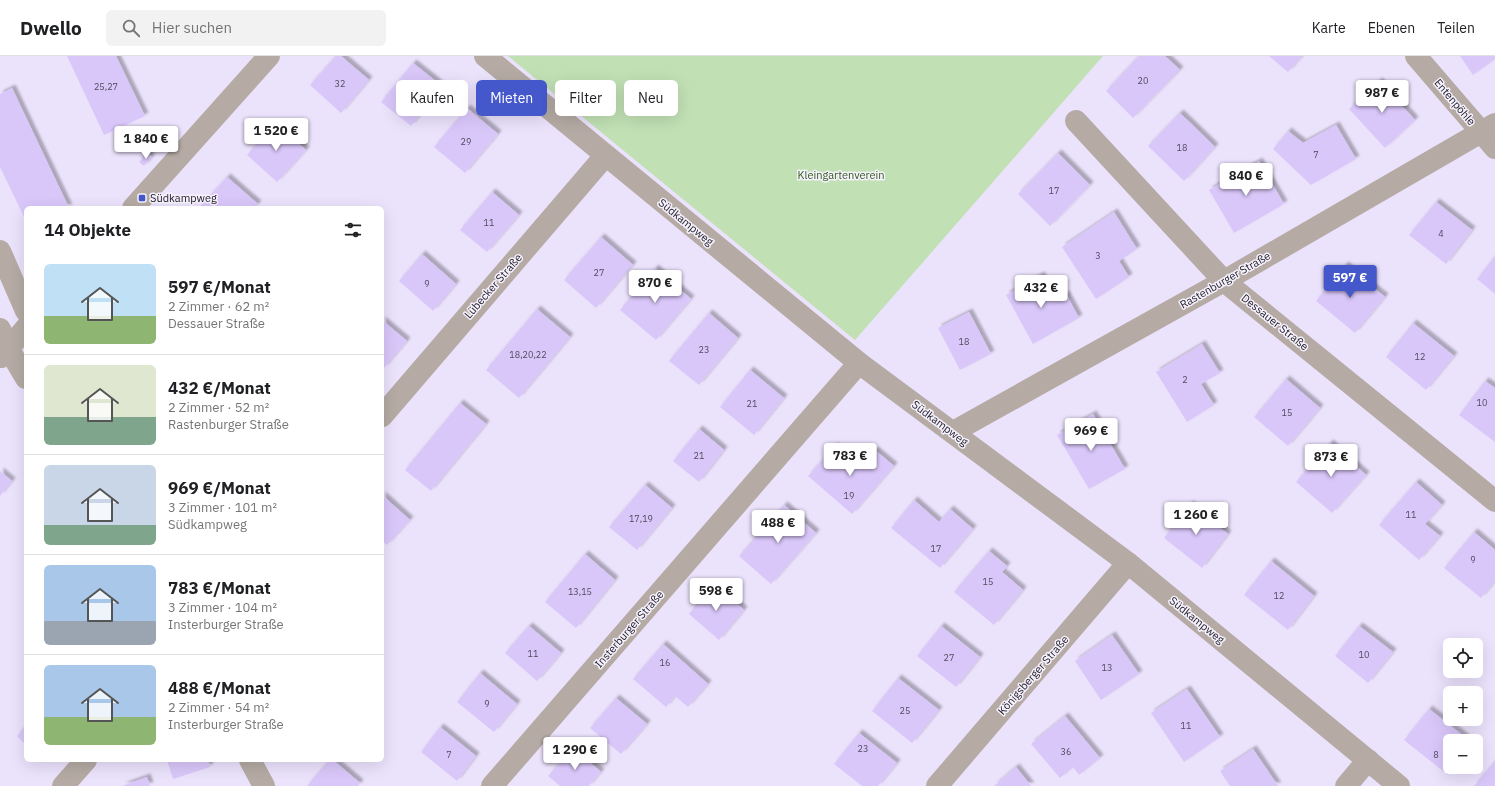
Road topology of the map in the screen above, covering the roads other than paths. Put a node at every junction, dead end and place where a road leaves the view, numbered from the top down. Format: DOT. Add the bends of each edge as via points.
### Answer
graph roads {
  1 [pos="269,56"];
  2 [pos="485,56"];
  3 [pos="1416,56"];
  4 [pos="1076,121"];
  5 [pos="1488,128"];
  6 [pos="1495,148"];
  7 [pos="605,156"];
  8 [pos="135,206"];
  9 [pos="0,251"];
  10 [pos="1224,281"];
  11 [pos="24,306"];
  12 [pos="24,329"];
  13 [pos="3,345"];
  14 [pos="860,363"];
  15 [pos="24,375"];
  16 [pos="384,414"];
  17 [pos="953,432"];
  18 [pos="1495,501"];
  19 [pos="1128,563"];
  20 [pos="1368,760"];
  21 [pos="84,762"];
  22 [pos="251,762"];
  23 [pos="63,786"];
  24 [pos="264,786"];
  25 [pos="492,786"];
  26 [pos="937,786"];
  27 [pos="1346,786"];
  28 [pos="1399,786"];
  1 -- 8 [label="street"];
  2 -- 7 [label="street, Südkampweg"];
  3 -- 5 [label="street, Entenpöhle"];
  4 -- 10 [label="street, Dessauer Straße"];
  5 -- 6 [label="street, Entenpöhle"];
  5 -- 10 [label="street, Rastenburger Straße"];
  7 -- 14 [label="street, Südkampweg"];
  7 -- 16 [label="street, Lübecker Straße"];
  9 -- 11 [label="street"];
  10 -- 17 [label="street, Rastenburger Straße"];
  10 -- 18 [label="street, Dessauer Straße"];
  12 -- 13 [label="street"];
  13 -- 15 [label="street"];
  14 -- 17 [label="street, Südkampweg"];
  14 -- 25 [label="street, Insterburger Straße"];
  17 -- 19 [label="street, Südkampweg"];
  19 -- 20 [label="street, Südkampweg"];
  19 -- 26 [label="street, Königsberger Straße"];
  20 -- 27 [label="street"];
  20 -- 28 [label="street, Südkampweg"];
  21 -- 23 [label="street"];
  22 -- 24 [label="street"];
}
